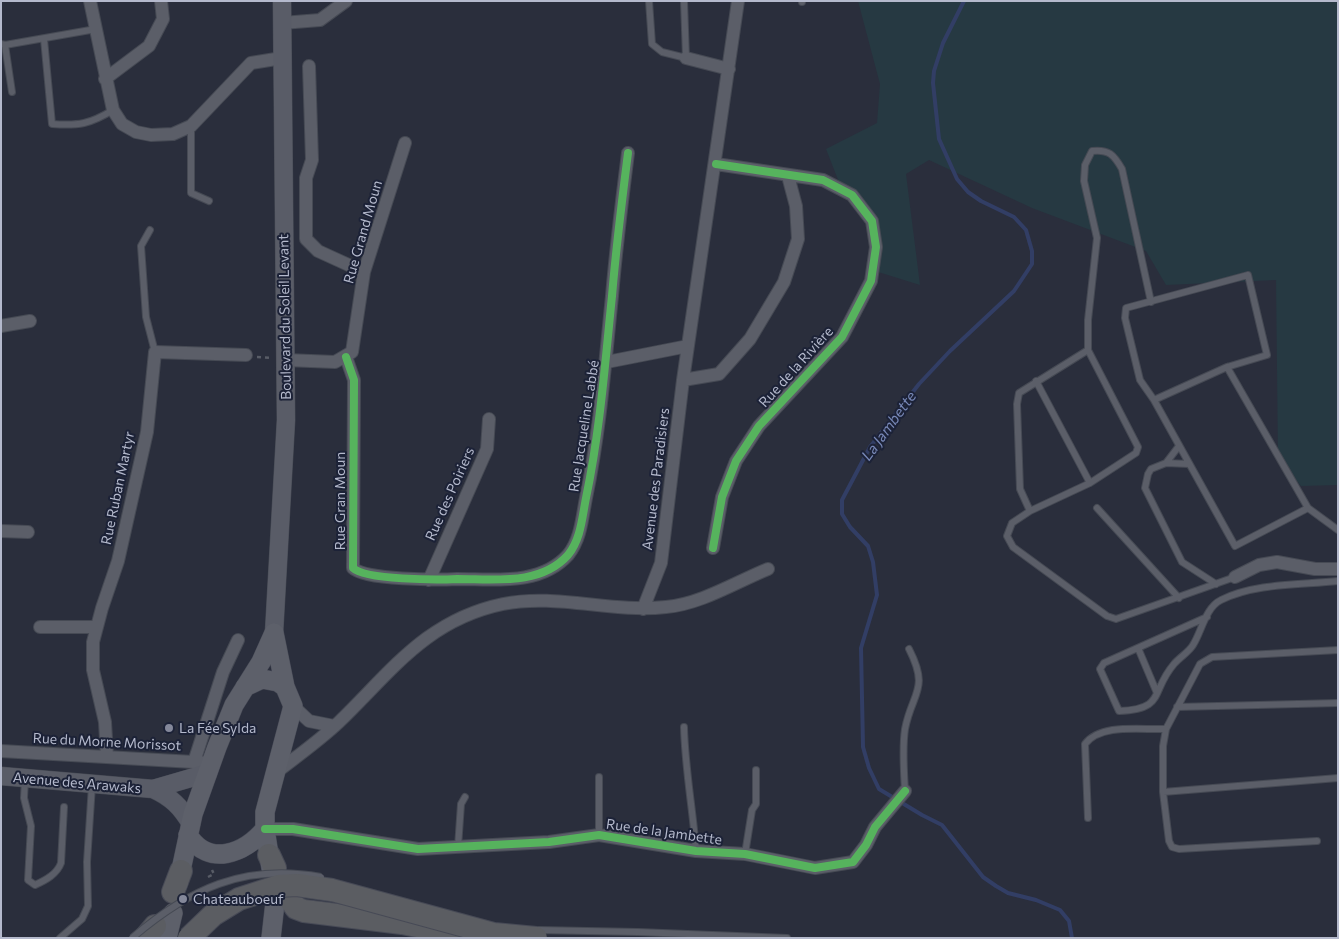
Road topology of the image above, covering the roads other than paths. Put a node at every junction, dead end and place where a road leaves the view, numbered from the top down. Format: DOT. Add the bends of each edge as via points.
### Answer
graph roads {
  1 [pos="90,1"];
  2 [pos="161,1"];
  3 [pos="282,1"];
  4 [pos="346,1"];
  5 [pos="649,1"];
  6 [pos="684,1"];
  7 [pos="738,1"];
  8 [pos="282,23"];
  9 [pos="96,29"];
  10 [pos="44,39"];
  11 [pos="3,45"];
  12 [pos="282,58"];
  13 [pos="686,58"];
  14 [pos="309,66"];
  15 [pos="729,69"];
  16 [pos="105,79"];
  17 [pos="12,92"];
  18 [pos="113,110"];
  19 [pos="191,126"];
  20 [pos="405,143"];
  21 [pos="628,153"];
  22 [pos="716,164"];
  23 [pos="788,176"];
  24 [pos="209,201"];
  25 [pos="150,230"];
  26 [pos="364,272"];
  27 [pos="1151,302"];
  28 [pos="30,321"];
  29 [pos="1,326"];
  30 [pos="688,346"];
  31 [pos="1088,350"];
  32 [pos="155,352"];
  33 [pos="246,355"];
  34 [pos="346,358"];
  35 [pos="286,360"];
  36 [pos="607,362"];
  37 [pos="1227,367"];
  38 [pos="683,380"];
  39 [pos="1036,381"];
  40 [pos="1154,400"];
  41 [pos="489,419"];
  42 [pos="1179,446"];
  43 [pos="1166,463"];
  44 [pos="1189,464"];
  45 [pos="1090,483"];
  46 [pos="1097,508"];
  47 [pos="1308,508"];
  48 [pos="1030,512"];
  49 [pos="1338,530"];
  50 [pos="1,531"];
  51 [pos="28,532"];
  52 [pos="714,548"];
  53 [pos="768,569"];
  54 [pos="1338,569"];
  55 [pos="1235,577"];
  56 [pos="429,580"];
  57 [pos="1338,581"];
  58 [pos="1216,584"];
  59 [pos="1179,598"];
  60 [pos="643,609"];
  61 [pos="1207,617"];
  62 [pos="40,627"];
  63 [pos="96,627"];
  64 [pos="274,633"];
  65 [pos="238,640"];
  66 [pos="1138,648"];
  67 [pos="908,649"];
  68 [pos="1338,650"];
  69 [pos="245,687"];
  70 [pos="285,687"];
  71 [pos="1157,693"];
  72 [pos="1338,703"];
  73 [pos="293,706"];
  74 [pos="1177,707"];
  75 [pos="334,726"];
  76 [pos="684,727"];
  77 [pos="1166,729"];
  78 [pos="1,751"];
  79 [pos="107,756"];
  80 [pos="204,766"];
  81 [pos="756,770"];
  82 [pos="274,774"];
  83 [pos="1,776"];
  84 [pos="599,777"];
  85 [pos="25,778"];
  86 [pos="1338,778"];
  87 [pos="92,783"];
  88 [pos="153,789"];
  89 [pos="905,791"];
  90 [pos="1163,792"];
  91 [pos="465,797"];
  92 [pos="64,807"];
  93 [pos="1088,818"];
  94 [pos="189,829"];
  95 [pos="265,829"];
  96 [pos="599,835"];
  97 [pos="1317,841"];
  98 [pos="458,847"];
  99 [pos="696,851"];
  100 [pos="745,854"];
  101 [pos="272,864"];
  102 [pos="331,880"];
  103 [pos="281,894"];
  104 [pos="156,934"];
  105 [pos="534,934"];
  106 [pos="60,938"];
  107 [pos="132,938"];
  108 [pos="189,938"];
  109 [pos="271,938"];
  110 [pos="477,938"];
  111 [pos="788,938"];
  1 -- 9 [label="street"];
  2 -- 16 [label="street" via="164,19 149,46"];
  3 -- 8 [label="main road, Boulevard du Soleil Levant"];
  4 -- 8 [label="street" via="320,20"];
  5 -- 13 [label="lane" via="652,44 662,52"];
  6 -- 13 [label="lane"];
  7 -- 15 [label="street, Avenue des Paradisiers"];
  8 -- 12 [label="main road, Boulevard du Soleil Levant"];
  9 -- 10 [label="lane"];
  9 -- 16 [label="street"];
  10 -- 11 [label="lane"];
  10 -- 18 [label="lane" via="52,124 75,126 93,122"];
  11 -- 17 [label="lane"];
  12 -- 19 [label="street" via="251,63"];
  12 -- 35 [label="main road, Boulevard du Soleil Levant"];
  13 -- 15 [label="street"];
  14 -- 26 [label="street" via="312,160 306,178 306,239 318,251"];
  15 -- 22 [label="street, Avenue des Paradisiers"];
  16 -- 18 [label="street"];
  18 -- 19 [label="street" via="122,124 136,132 173,134"];
  19 -- 24 [label="lane" via="191,193"];
  20 -- 26 [label="street, Rue Grand Moun"];
  21 -- 36 [label="street, Rue Jacqueline Labbé"];
  22 -- 23 [label="street, Rue de la Rivière"];
  22 -- 30 [label="street, Avenue des Paradisiers"];
  23 -- 38 [label="street" via="796,206 798,239 784,282 750,339 719,374"];
  23 -- 52 [label="street, Rue de la Rivière" via="823,180 852,195 872,221 876,247 871,281 842,337 758,426 736,461 722,497"];
  25 -- 32 [label="lane" via="141,246 146,317"];
  26 -- 34 [label="street, Rue Grand Moun" via="355,341"];
  27 -- 31 [label="lane" via="1122,169 1114,155 1102,150 1092,152 1085,165 1084,181 1097,238"];
  27 -- 37 [label="lane" via="1248,276 1267,355"];
  27 -- 40 [label="lane" via="1126,308 1125,318 1140,380"];
  28 -- 29 [label="street"];
  30 -- 36 [label="street, Rue Jacqueline Labbé"];
  30 -- 38 [label="street, Avenue des Paradisiers"];
  31 -- 39 [label="lane"];
  31 -- 45 [label="lane" via="1138,448 1136,453"];
  32 -- 33 [label="street"];
  32 -- 63 [label="street, Rue Ruban Martyr" via="147,432 118,561"];
  34 -- 35 [label="street" via="334,362"];
  34 -- 56 [label="street, Rue Gran Moun" via="354,380 354,568 363,574"];
  35 -- 64 [label="main road, Boulevard du Soleil Levant" via="286,420"];
  36 -- 56 [label="street, Rue Jacqueline Labbé" via="596,453 577,542 567,556 549,570 524,579"];
  37 -- 40 [label="lane"];
  37 -- 47 [label="lane"];
  38 -- 60 [label="street, Avenue des Paradisiers" via="661,563"];
  39 -- 45 [label="lane"];
  39 -- 48 [label="lane" via="1019,393 1017,404 1020,489"];
  40 -- 42 [label="lane"];
  41 -- 56 [label="street, Rue des Poiriers" via="487,448"];
  42 -- 43 [label="lane"];
  42 -- 44 [label="lane"];
  43 -- 44 [label="lane"];
  43 -- 58 [label="lane" via="1151,469 1145,488 1182,562"];
  44 -- 47 [label="lane" via="1235,546"];
  45 -- 48 [label="lane"];
  46 -- 59 [label="lane"];
  47 -- 49 [label="lane"];
  48 -- 59 [label="lane" via="1012,523 1007,536 1013,547 1107,616 1124,618"];
  50 -- 51 [label="street"];
  53 -- 60 [label="street" via="694,600"];
  54 -- 55 [label="street" via="1315,569 1277,562 1260,565"];
  55 -- 58 [label="lane"];
  57 -- 61 [label="lane" via="1254,589 1220,601"];
  58 -- 59 [label="lane"];
  60 -- 75 [label="street" via="527,602 502,604 463,618 425,638 410,650"];
  61 -- 66 [label="lane"];
  61 -- 71 [label="lane" via="1193,646 1173,664"];
  62 -- 63 [label="street"];
  63 -- 79 [label="street, Rue Ruban Martyr" via="92,664 105,722"];
  64 -- 69 [label="main road, Boulevard du Soleil Levant"];
  64 -- 70 [label="main road, Boulevard du Soleil Levant"];
  65 -- 80 [label="street" via="223,672"];
  66 -- 71 [label="lane"];
  66 -- 71 [label="lane" via="1104,663 1100,668 1114,704 1119,711 1144,709 1151,705"];
  67 -- 89 [label="lane" via="918,666 920,682 905,729"];
  68 -- 74 [label="lane" via="1212,657 1200,664"];
  69 -- 70 [label="main road" via="257,680 271,679"];
  69 -- 80 [label="main road, Boulevard du Soleil Levant"];
  70 -- 73 [label="main road, Boulevard du Soleil Levant"];
  72 -- 74 [label="lane"];
  73 -- 75 [label="street" via="309,721"];
  73 -- 82 [label="main road"];
  74 -- 77 [label="lane"];
  75 -- 82 [label="street"];
  76 -- 99 [label="lane"];
  77 -- 90 [label="lane"];
  77 -- 93 [label="lane" via="1108,731 1091,737 1086,744"];
  78 -- 79 [label="street, Rue du Morne Morissot"];
  79 -- 80 [label="street, Rue du Morne Morissot"];
  80 -- 88 [label="main road, Avenue des Arawaks"];
  80 -- 94 [label="main road, Boulevard du Soleil Levant"];
  81 -- 100 [label="lane" via="756,804 752,810"];
  82 -- 95 [label="main road" via="267,798"];
  83 -- 85 [label="main road, Avenue des Arawaks"];
  84 -- 96 [label="lane"];
  85 -- 87 [label="main road, Avenue des Arawaks"];
  85 -- 92 [label="lane" via="24,798 30,826 30,883 35,885 58,871"];
  86 -- 90 [label="lane"];
  87 -- 88 [label="main road, Avenue des Arawaks"];
  87 -- 106 [label="lane" via="88,906 82,919"];
  88 -- 94 [label="main road, Avenue des Arawaks" via="169,797 183,810"];
  89 -- 100 [label="street, Rue de la Jambette" via="875,827 853,862 815,868"];
  90 -- 97 [label="lane" via="1172,847"];
  91 -- 98 [label="lane" via="461,804"];
  94 -- 95 [label="main road" via="198,847 219,854 248,847"];
  94 -- 104 [label="main road, Boulevard du Soleil Levant" via="176,891"];
  95 -- 98 [label="street, Rue de la Jambette" via="293,829 418,849"];
  95 -- 101 [label="main road"];
  96 -- 98 [label="street, Rue de la Jambette" via="541,843"];
  96 -- 99 [label="street, Rue de la Jambette"];
  99 -- 100 [label="street, Rue de la Jambette"];
  102 -- 107 [label="lane, bridge" via="269,874 219,884 176,903"];
  103 -- 109 [label="main road"];
  103 -- 110 [label="highway" via="304,912 402,923"];
  105 -- 108 [label="highway, bridge" via="494,934 332,890 297,885 279,886 239,899 213,914"];
  105 -- 111 [label="lane, bridge" via="638,932"];
}
